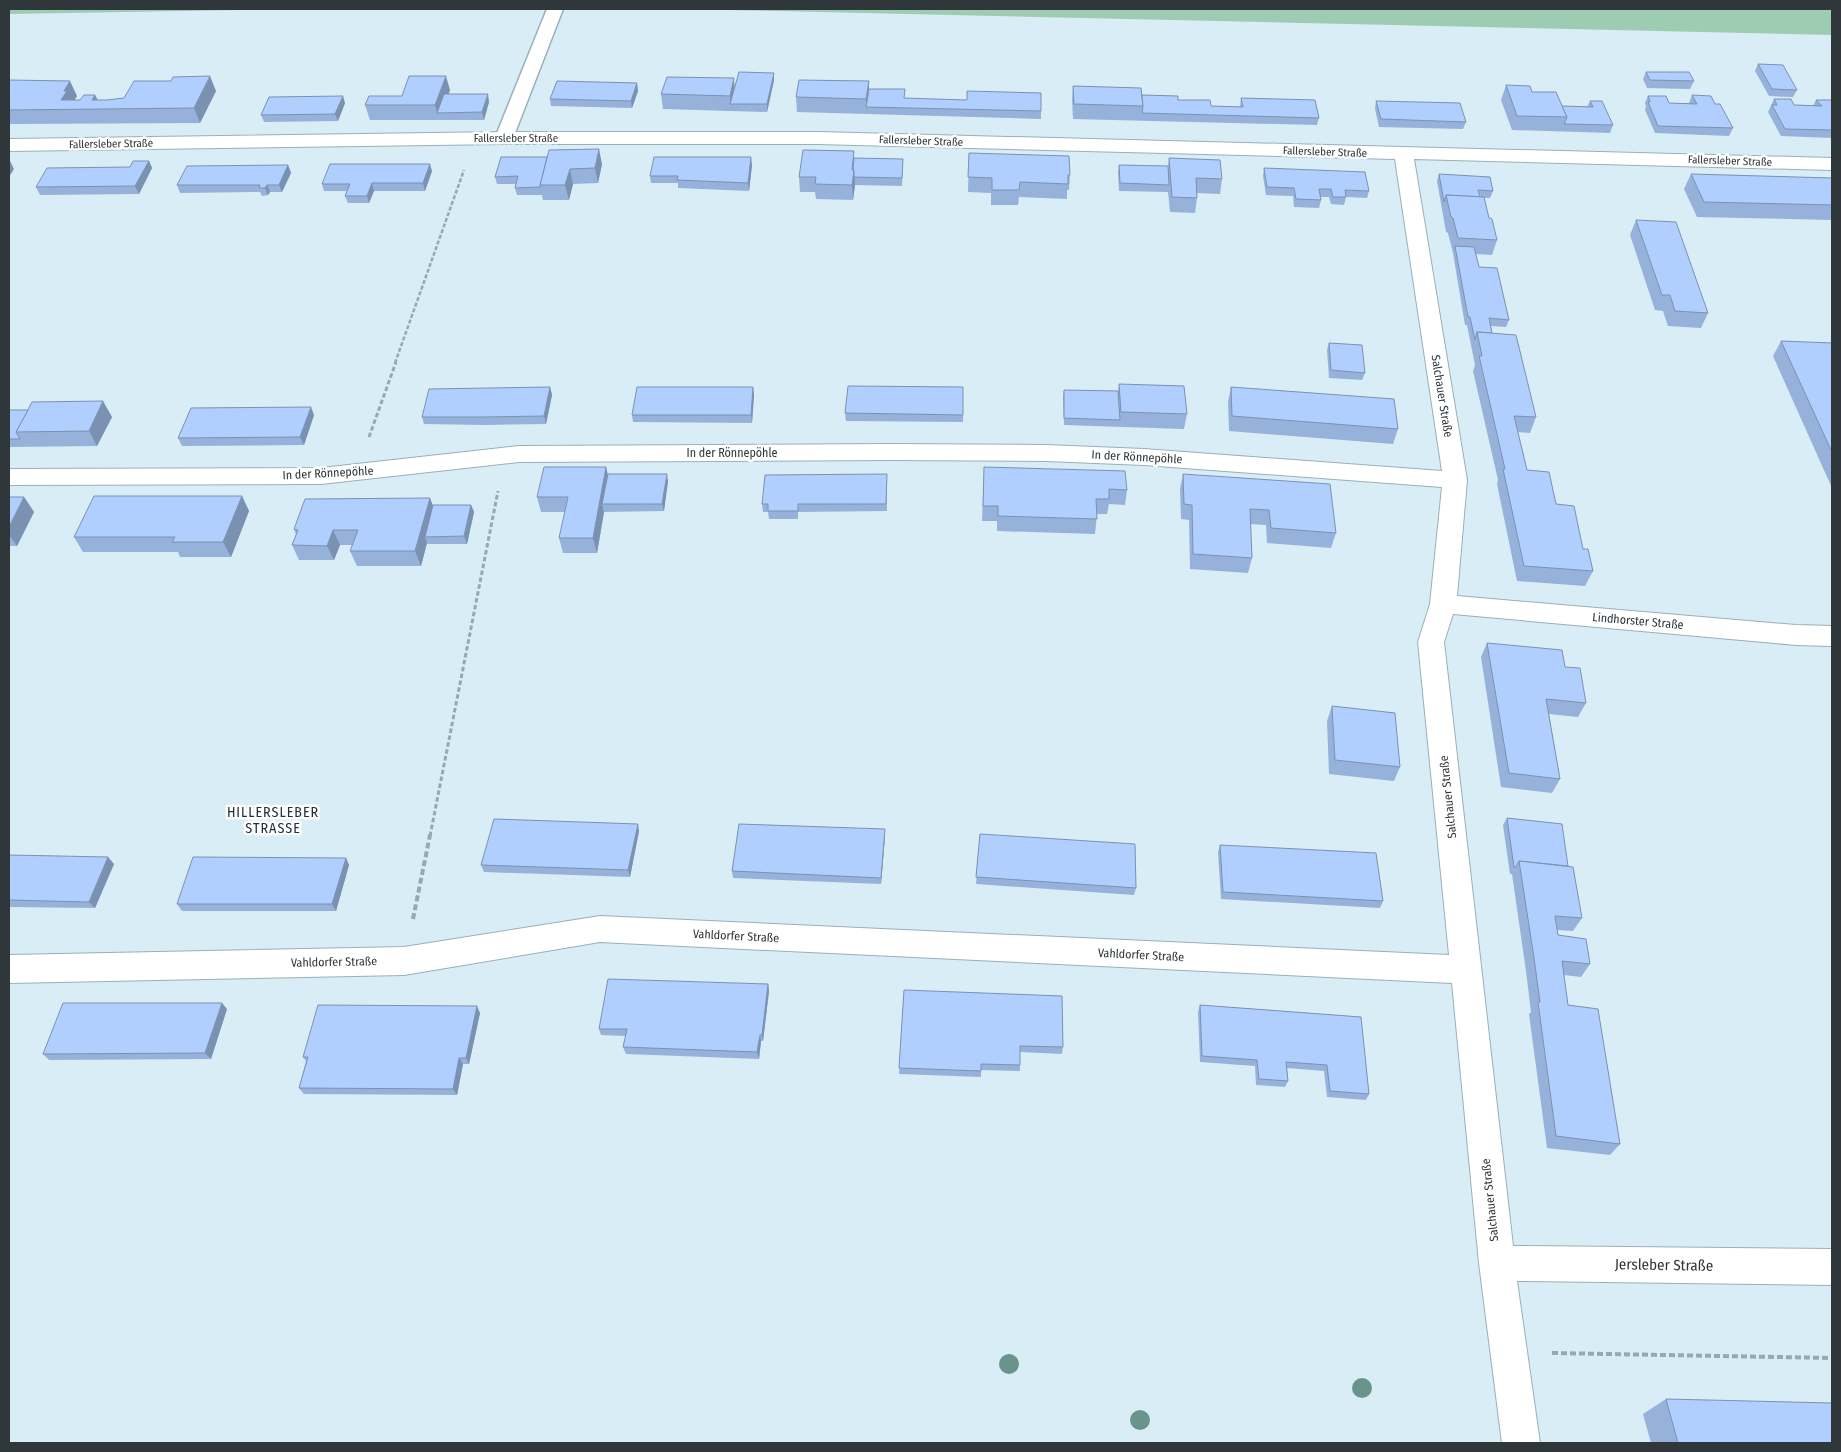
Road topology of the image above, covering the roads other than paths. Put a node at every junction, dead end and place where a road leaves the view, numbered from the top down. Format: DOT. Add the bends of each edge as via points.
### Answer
graph roads {
  1 [pos="555,9"];
  2 [pos="504,138"];
  3 [pos="9,145"];
  4 [pos="1404,154"];
  5 [pos="1832,164"];
  6 [pos="9,477"];
  7 [pos="1455,480"];
  8 [pos="1443,604"];
  9 [pos="1832,636"];
  10 [pos="9,969"];
  11 [pos="1466,970"];
  12 [pos="1497,1263"];
  13 [pos="1832,1267"];
  14 [pos="1521,1443"];
  1 -- 2 [label="lane"];
  2 -- 3 [label="street, Fallersleber Straße"];
  2 -- 4 [label="street, Fallersleber Straße" via="818,138"];
  4 -- 5 [label="street, Fallersleber Straße"];
  4 -- 7 [label="street, Salchauer Straße"];
  6 -- 7 [label="street, In der Rönnepöhle" via="321,476 505,456 880,452 1144,456"];
  7 -- 8 [label="street, Salchauer Straße"];
  8 -- 9 [label="street, Lindhorster Straße"];
  8 -- 11 [label="street, Salchauer Straße" via="1431,642"];
  10 -- 11 [label="street, Vahldorfer Straße" via="404,961 600,929"];
  11 -- 12 [label="street, Salchauer Straße"];
  12 -- 13 [label="street, Jersleber Straße"];
  12 -- 14 [label="street, Salchauer Straße"];
}
